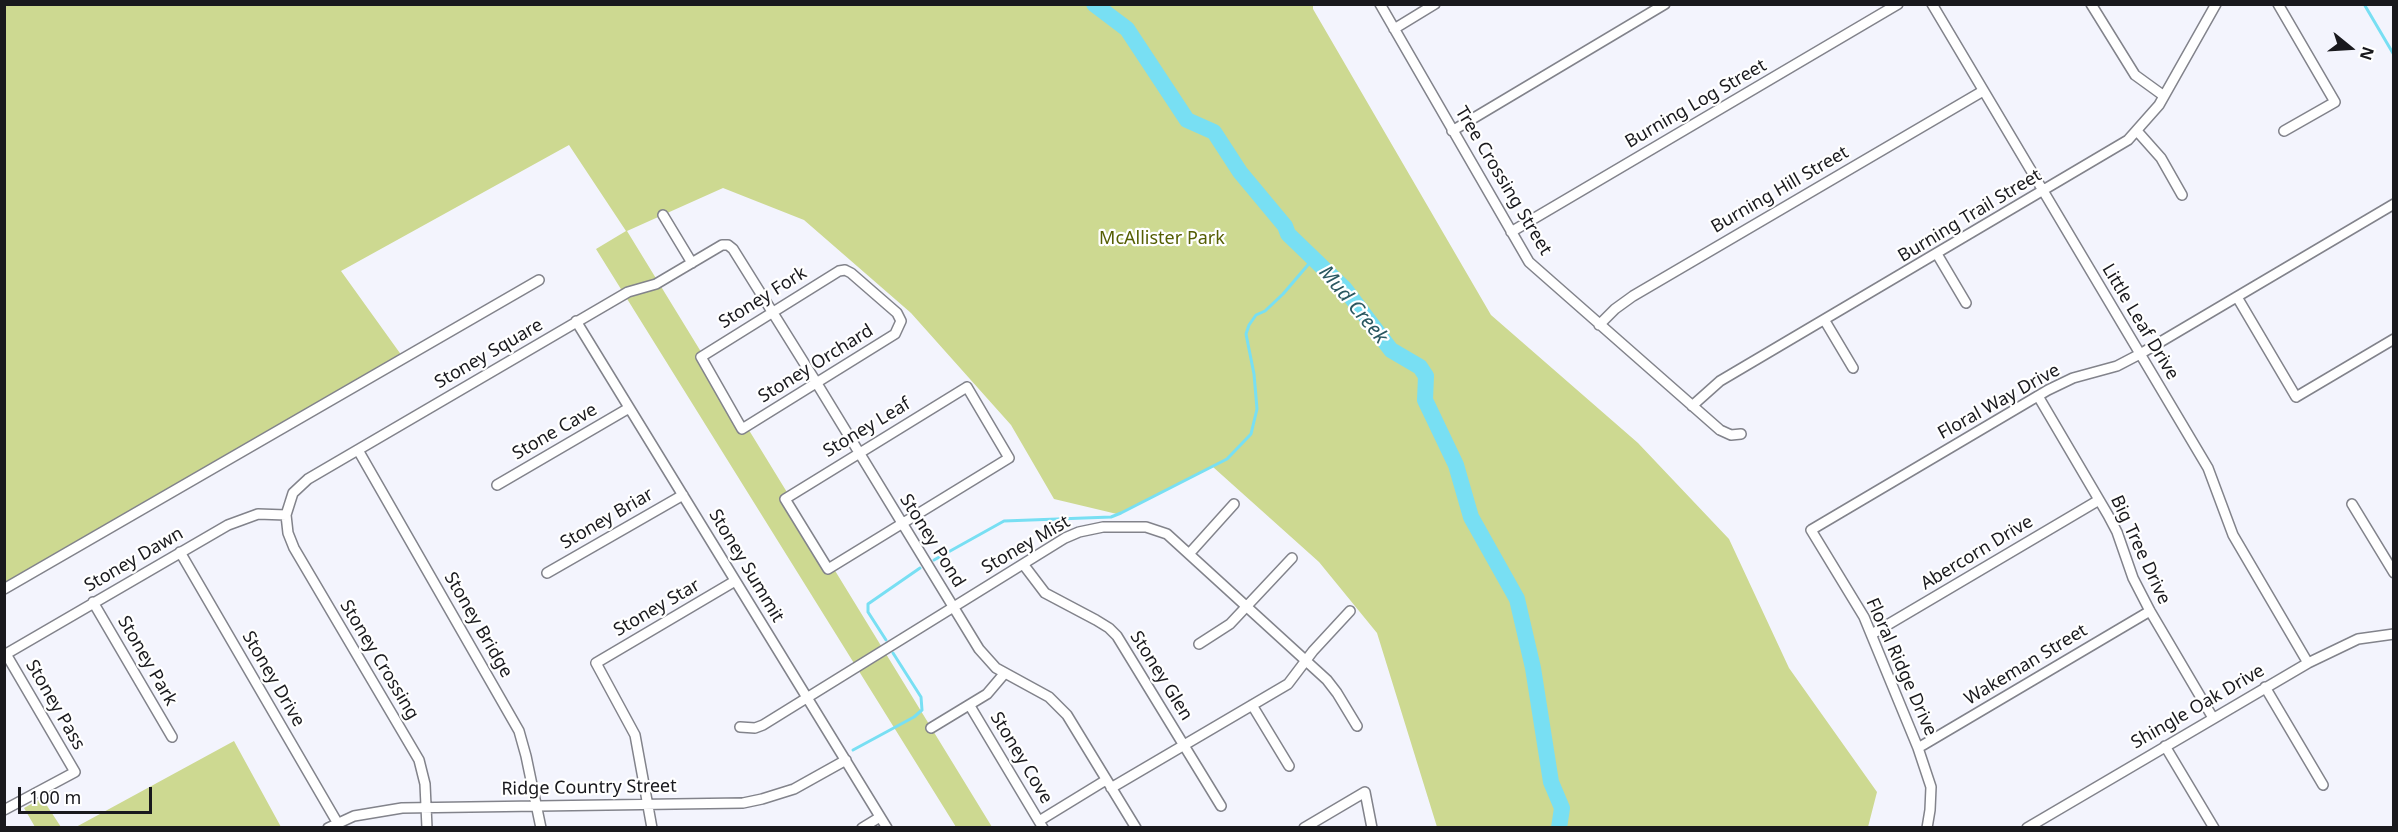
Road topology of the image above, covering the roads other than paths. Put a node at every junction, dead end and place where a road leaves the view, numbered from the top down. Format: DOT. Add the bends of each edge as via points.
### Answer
graph roads {
  1 [pos="1380,4"];
  2 [pos="1435,4"];
  3 [pos="1665,4"];
  4 [pos="1898,4"];
  5 [pos="1932,4"];
  6 [pos="2091,4"];
  7 [pos="2216,4"];
  8 [pos="2278,4"];
  9 [pos="1394,29"];
  10 [pos="1983,91"];
  11 [pos="2164,96"];
  12 [pos="1452,131"];
  13 [pos="2137,131"];
  14 [pos="2284,131"];
  15 [pos="2043,191"];
  16 [pos="2182,195"];
  17 [pos="2394,204"];
  18 [pos="663,215"];
  19 [pos="1511,232"];
  20 [pos="728,245"];
  21 [pos="1937,254"];
  22 [pos="692,263"];
  23 [pos="539,280"];
  24 [pos="2237,297"];
  25 [pos="1966,303"];
  26 [pos="773,312"];
  27 [pos="576,321"];
  28 [pos="901,321"];
  29 [pos="1825,321"];
  30 [pos="1599,325"];
  31 [pos="2394,339"];
  32 [pos="2140,354"];
  33 [pos="1853,368"];
  34 [pos="816,382"];
  35 [pos="2038,396"];
  36 [pos="1692,406"];
  37 [pos="629,408"];
  38 [pos="742,429"];
  39 [pos="1741,434"];
  40 [pos="358,450"];
  41 [pos="858,452"];
  42 [pos="497,485"];
  43 [pos="683,495"];
  44 [pos="2099,500"];
  45 [pos="1234,504"];
  46 [pos="2352,504"];
  47 [pos="286,515"];
  48 [pos="902,524"];
  49 [pos="1811,530"];
  50 [pos="180,552"];
  51 [pos="1188,554"];
  52 [pos="1292,558"];
  53 [pos="1023,564"];
  54 [pos="547,573"];
  55 [pos="2394,573"];
  56 [pos="735,581"];
  57 [pos="4,589"];
  58 [pos="93,602"];
  59 [pos="1248,606"];
  60 [pos="953,607"];
  61 [pos="1350,611"];
  62 [pos="2150,611"];
  63 [pos="2394,633"];
  64 [pos="1872,634"];
  65 [pos="1199,644"];
  66 [pos="6,654"];
  67 [pos="1306,661"];
  68 [pos="2308,663"];
  69 [pos="1004,674"];
  70 [pos="2265,687"];
  71 [pos="807,698"];
  72 [pos="1252,705"];
  73 [pos="970,706"];
  74 [pos="2213,718"];
  75 [pos="1357,726"];
  76 [pos="740,727"];
  77 [pos="931,728"];
  78 [pos="172,737"];
  79 [pos="1184,745"];
  80 [pos="2165,746"];
  81 [pos="1918,748"];
  82 [pos="846,760"];
  83 [pos="1288,766"];
  84 [pos="1109,784"];
  85 [pos="2323,785"];
  86 [pos="648,804"];
  87 [pos="537,806"];
  88 [pos="1221,806"];
  89 [pos="426,808"];
  90 [pos="4,810"];
  91 [pos="880,817"];
  92 [pos="1041,824"];
  93 [pos="332,825"];
  94 [pos="427,828"];
  95 [pos="541,828"];
  96 [pos="652,828"];
  97 [pos="862,828"];
  98 [pos="887,828"];
  99 [pos="1136,828"];
  100 [pos="1304,828"];
  101 [pos="1372,828"];
  102 [pos="1927,828"];
  103 [pos="2027,828"];
  104 [pos="2214,828"];
  1 -- 9 [label="street, Tree Crossing Street"];
  2 -- 9 [label="street"];
  3 -- 12 [label="street"];
  4 -- 19 [label="street, Burning Log Street"];
  5 -- 10 [label="street, Little Leaf Drive"];
  6 -- 11 [label="street" via="2135,75"];
  7 -- 11 [label="street, Burning Trail Street"];
  8 -- 14 [label="street" via="2335,102"];
  9 -- 12 [label="street, Tree Crossing Street"];
  10 -- 15 [label="street, Little Leaf Drive"];
  10 -- 30 [label="street, Burning Hill Street" via="1633,296"];
  11 -- 13 [label="street, Burning Trail Street"];
  12 -- 19 [label="street, Tree Crossing Street"];
  13 -- 15 [label="street, Burning Trail Street" via="2114,150"];
  13 -- 16 [label="street" via="2154,149"];
  15 -- 21 [label="street, Burning Trail Street"];
  15 -- 32 [label="street, Little Leaf Drive"];
  17 -- 24 [label="street, Floral Way Drive"];
  18 -- 22 [label="street"];
  19 -- 30 [label="street, Tree Crossing Street" via="1537,270"];
  20 -- 22 [label="street, Stoney Square"];
  20 -- 26 [label="street, Stoney Pond"];
  21 -- 25 [label="street"];
  21 -- 29 [label="street, Burning Trail Street"];
  22 -- 27 [label="street, Stoney Square" via="656,284 629,291"];
  23 -- 57 [label="street"];
  24 -- 31 [label="street" via="2296,397"];
  24 -- 32 [label="street, Floral Way Drive"];
  26 -- 28 [label="street, Stoney Fork" via="845,270"];
  26 -- 34 [label="street, Stoney Pond"];
  26 -- 38 [label="street, Stoney Fork" via="701,357"];
  27 -- 37 [label="street, Stoney Summit"];
  27 -- 40 [label="street, Stoney Square"];
  28 -- 34 [label="street, Stoney Orchard" via="896,334"];
  29 -- 33 [label="street"];
  29 -- 36 [label="street, Burning Trail Street" via="1720,381"];
  30 -- 36 [label="street, Tree Crossing Street"];
  32 -- 35 [label="street, Floral Way Drive" via="2117,366 2073,378"];
  32 -- 68 [label="street, Little Leaf Drive" via="2208,468 2233,535"];
  34 -- 38 [label="street, Stoney Orchard"];
  34 -- 41 [label="street, Stoney Pond"];
  35 -- 44 [label="street, Big Tree Drive"];
  35 -- 49 [label="street, Floral Way Drive"];
  36 -- 39 [label="street, Tree Crossing Street" via="1726,433"];
  37 -- 42 [label="street, Stone Cave"];
  37 -- 43 [label="street, Stoney Summit"];
  40 -- 47 [label="street, Stoney Square" via="299,486"];
  40 -- 87 [label="street, Stoney Bridge" via="519,732"];
  41 -- 48 [label="street, Stoney Pond"];
  41 -- 48 [label="street, Stoney Leaf" via="785,499 828,569"];
  41 -- 48 [label="street, Stoney Leaf" via="967,387 1009,458"];
  43 -- 54 [label="street, Stoney Briar"];
  43 -- 56 [label="street, Stoney Summit"];
  44 -- 62 [label="street, Big Tree Drive"];
  44 -- 64 [label="street, Abercorn Drive"];
  45 -- 51 [label="street"];
  46 -- 55 [label="street"];
  47 -- 50 [label="street, Stoney Dawn" via="258,514 240,520"];
  47 -- 89 [label="street, Stoney Crossing" via="294,548 419,760"];
  48 -- 60 [label="street, Stoney Pond"];
  49 -- 64 [label="street, Floral Ridge Drive"];
  50 -- 58 [label="street, Stoney Dawn"];
  50 -- 93 [label="street, Stoney Drive"];
  51 -- 53 [label="street, Stoney Mist" via="1167,534 1154,528 1103,527 1079,532"];
  51 -- 59 [label="street, Stoney Mist"];
  52 -- 59 [label="street"];
  53 -- 60 [label="street, Stoney Mist"];
  53 -- 79 [label="street, Stoney Glen" via="1045,593 1110,628"];
  56 -- 71 [label="street, Stoney Summit"];
  56 -- 86 [label="street, Stoney Star" via="596,663 634,735"];
  58 -- 66 [label="street, Stoney Dawn"];
  58 -- 78 [label="street, Stoney Park"];
  59 -- 65 [label="street" via="1220,632"];
  59 -- 67 [label="street, Stoney Mist"];
  60 -- 69 [label="street, Stoney Pond" via="979,649"];
  60 -- 71 [label="street, Stoney Mist"];
  61 -- 67 [label="street"];
  62 -- 74 [label="street, Big Tree Drive"];
  62 -- 81 [label="street, Wakeman Street"];
  63 -- 68 [label="street, Shingle Oak Drive" via="2358,639"];
  64 -- 81 [label="street, Floral Ridge Drive"];
  66 -- 90 [label="street, Stoney Pass" via="75,772"];
  67 -- 72 [label="street" via="1288,684"];
  67 -- 75 [label="street, Stoney Mist" via="1337,693"];
  68 -- 70 [label="street, Shingle Oak Drive"];
  69 -- 73 [label="street"];
  69 -- 84 [label="street, Stoney Pond" via="1056,703"];
  70 -- 74 [label="street, Shingle Oak Drive"];
  70 -- 85 [label="street"];
  71 -- 76 [label="street, Stoney Mist" via="755,728"];
  71 -- 82 [label="street, Stoney Summit"];
  72 -- 79 [label="street"];
  72 -- 83 [label="street"];
  73 -- 77 [label="street"];
  73 -- 92 [label="street, Stoney Cove"];
  74 -- 80 [label="street, Shingle Oak Drive"];
  79 -- 84 [label="street"];
  79 -- 88 [label="street, Stoney Glen"];
  80 -- 103 [label="street, Shingle Oak Drive"];
  80 -- 104 [label="street"];
  81 -- 102 [label="street, Floral Ridge Drive" via="1931,787"];
  82 -- 86 [label="street, Ridge Country Street" via="794,789 762,799"];
  82 -- 91 [label="street, Stoney Summit"];
  84 -- 92 [label="street"];
  84 -- 99 [label="street, Stoney Pond"];
  86 -- 87 [label="street, Ridge Country Street"];
  86 -- 96 [label="street"];
  87 -- 89 [label="street, Ridge Country Street"];
  87 -- 95 [label="street, Stoney Bridge"];
  89 -- 93 [label="street, Ridge Country Street" via="386,810"];
  89 -- 94 [label="street, Stoney Crossing"];
  91 -- 97 [label="street"];
  91 -- 98 [label="street, Stoney Summit"];
  100 -- 101 [label="street" via="1365,792"];
}
